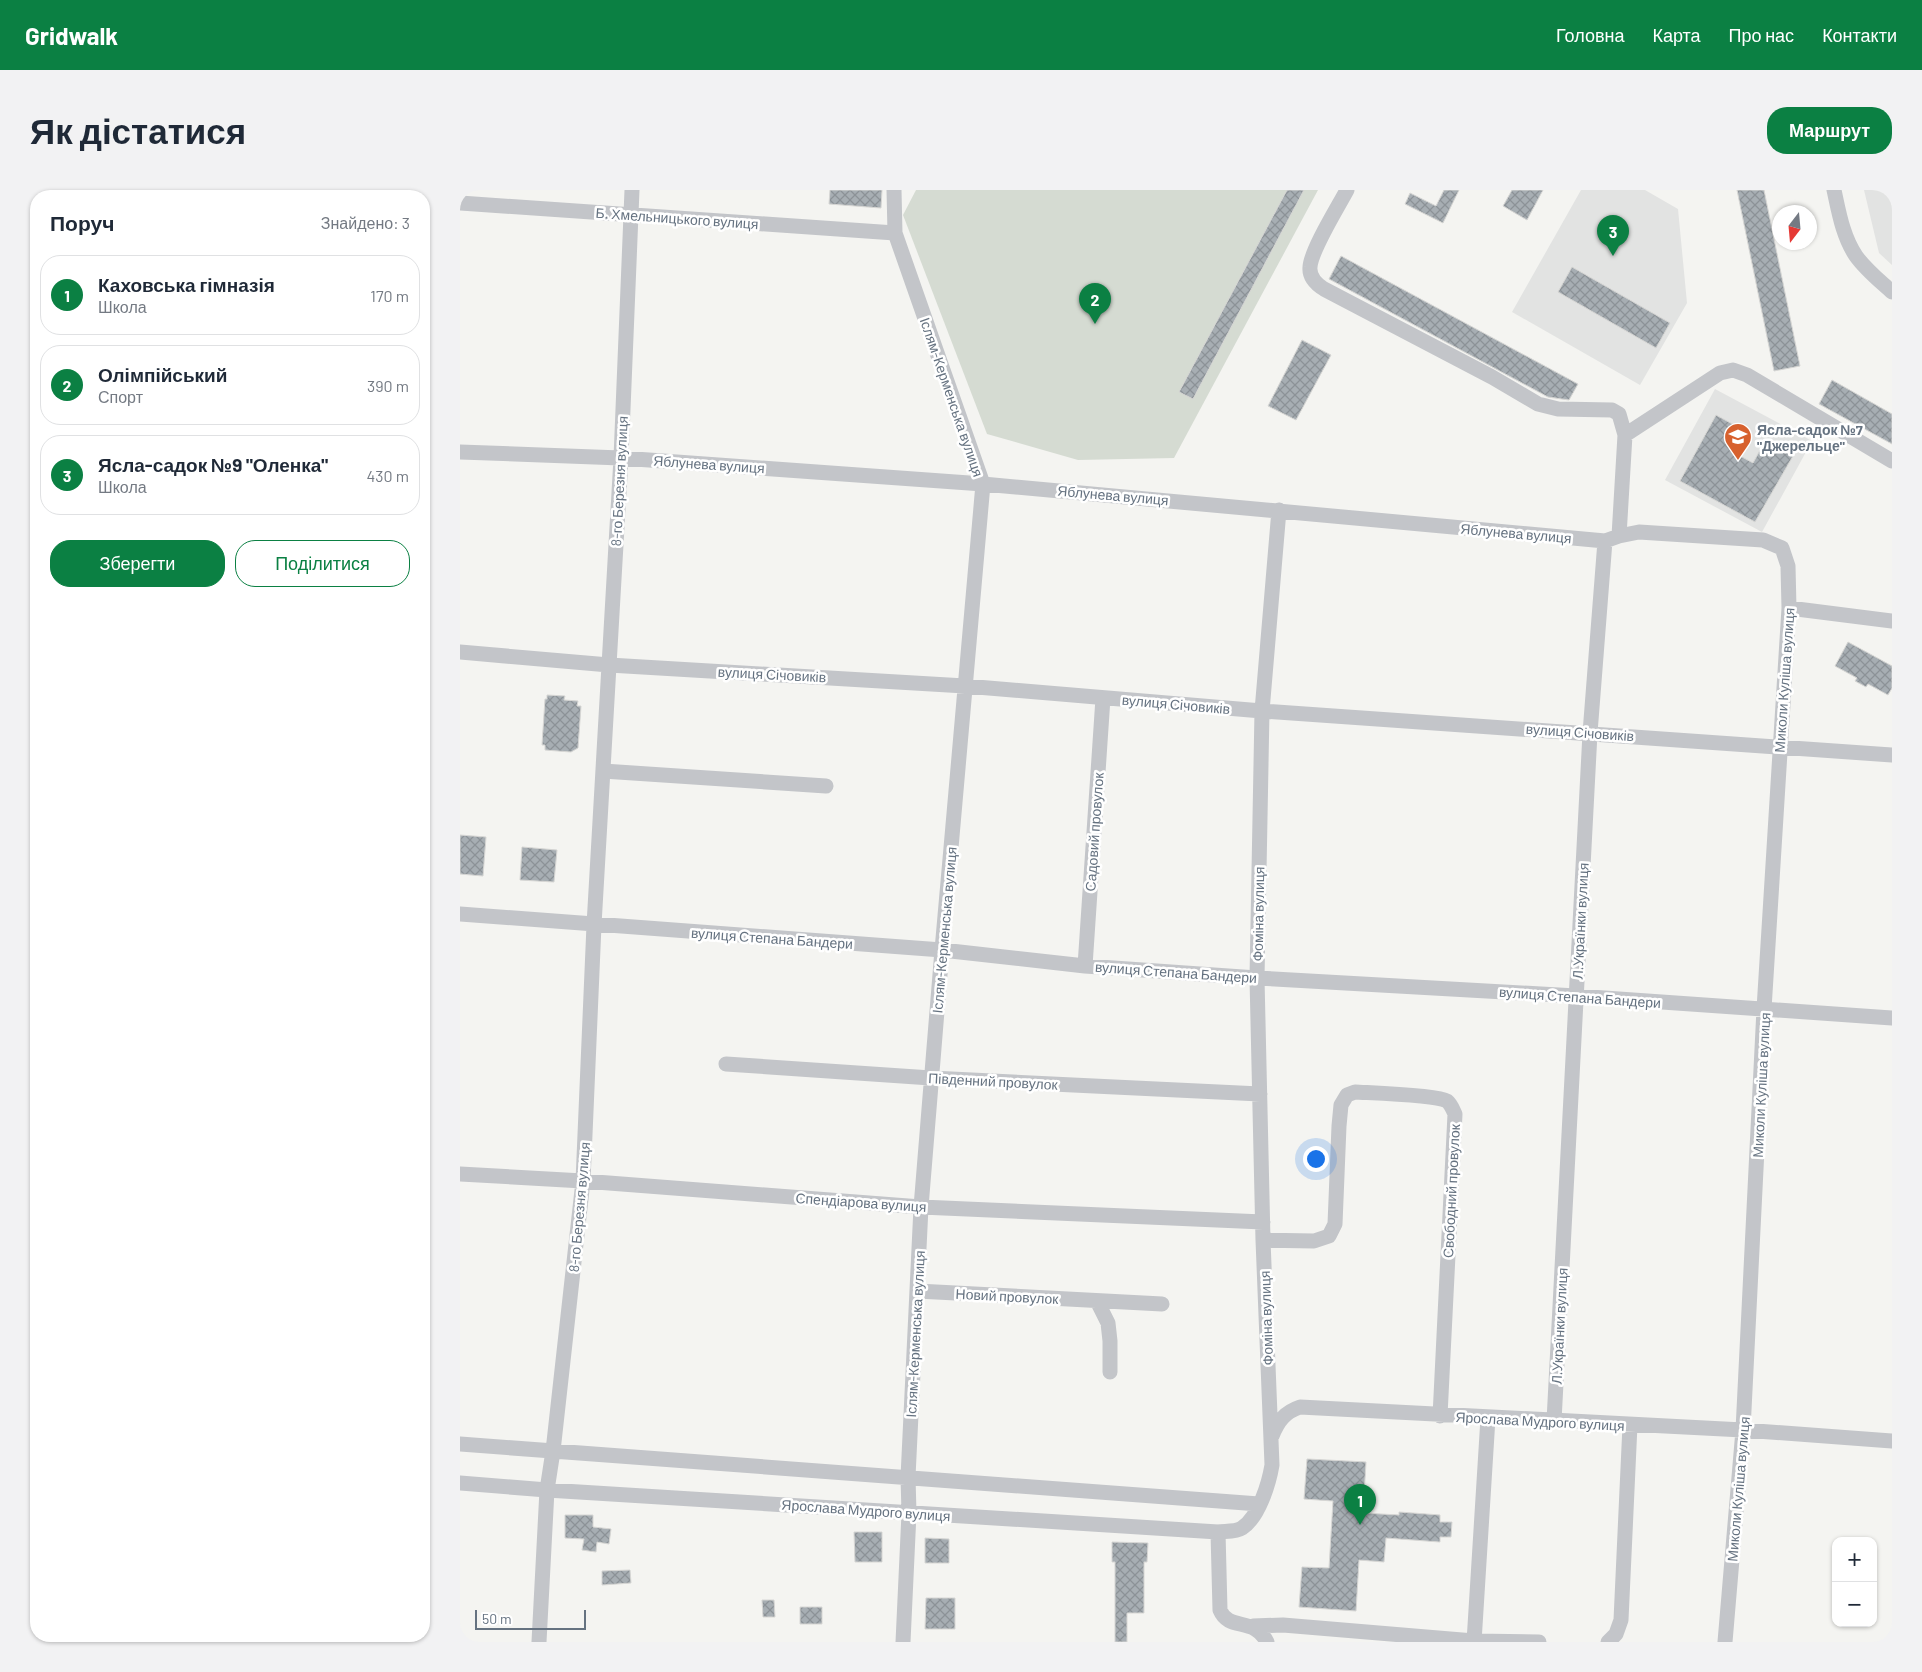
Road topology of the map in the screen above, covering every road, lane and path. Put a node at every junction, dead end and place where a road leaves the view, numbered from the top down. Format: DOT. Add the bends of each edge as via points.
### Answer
graph roads {
  1 [pos="632,190"];
  2 [pos="894,190"];
  3 [pos="1347,190"];
  4 [pos="1834,190"];
  5 [pos="460,203"];
  6 [pos="630,215"];
  7 [pos="895,233"];
  8 [pos="1892,292"];
  9 [pos="1624,435"];
  10 [pos="460,452"];
  11 [pos="621,458"];
  12 [pos="1892,461"];
  13 [pos="983,484"];
  14 [pos="1280,510"];
  15 [pos="1612,539"];
  16 [pos="1763,540"];
  17 [pos="1790,608"];
  18 [pos="1892,621"];
  19 [pos="460,652"];
  20 [pos="609,665"];
  21 [pos="965,686"];
  22 [pos="1103,698"];
  23 [pos="1262,712"];
  24 [pos="1590,733"];
  25 [pos="1780,746"];
  26 [pos="1892,755"];
  27 [pos="603,771"];
  28 [pos="826,786"];
  29 [pos="460,914"];
  30 [pos="594,925"];
  31 [pos="942,950"];
  32 [pos="1085,966"];
  33 [pos="1257,978"];
  34 [pos="1576,996"];
  35 [pos="1764,1009"];
  36 [pos="1892,1018"];
  37 [pos="726,1064"];
  38 [pos="932,1078"];
  39 [pos="1260,1094"];
  40 [pos="460,1174"];
  41 [pos="583,1181"];
  42 [pos="921,1207"];
  43 [pos="1263,1222"];
  44 [pos="1263,1240"];
  45 [pos="917,1291"];
  46 [pos="1097,1301"];
  47 [pos="1162,1304"];
  48 [pos="1110,1372"];
  49 [pos="1440,1416"];
  50 [pos="1488,1418"];
  51 [pos="1554,1421"];
  52 [pos="1630,1425"];
  53 [pos="1743,1430"];
  54 [pos="1272,1438"];
  55 [pos="1892,1441"];
  56 [pos="460,1444"];
  57 [pos="553,1451"];
  58 [pos="908,1477"];
  59 [pos="460,1483"];
  60 [pos="546,1490"];
  61 [pos="1259,1504"];
  62 [pos="909,1513"];
  63 [pos="1218,1532"];
  64 [pos="1253,1626"];
  65 [pos="1474,1641"];
  66 [pos="539,1642"];
  67 [pos="903,1642"];
  68 [pos="1267,1642"];
  69 [pos="1539,1642"];
  70 [pos="1608,1642"];
  71 [pos="1725,1642"];
  1 -- 6 [label="street, 8-го Березня вулиця"];
  2 -- 7 [label="street, Іслям-Керменська вулиця"];
  3 -- 9 [label="street" via="1314,254 1309,269 1314,281 1538,404 1558,409 1612,410 1619,414"];
  4 -- 8 [label="street" via="1848,241 1857,257"];
  5 -- 6 [label="street, Б. Хмельницького вулиця"];
  6 -- 7 [label="street, Б. Хмельницького вулиця"];
  6 -- 11 [label="street, 8-го Березня вулиця"];
  7 -- 13 [label="street, Іслям-Керменська вулиця"];
  9 -- 12 [label="street" via="1720,373 1733,370 1747,375"];
  9 -- 15 [label="street, Л.Українки вулиця"];
  10 -- 11 [label="street, Яблунева вулиця"];
  11 -- 13 [label="street, Яблунева вулиця"];
  11 -- 20 [label="street, 8-го Березня вулиця"];
  13 -- 14 [label="street, Яблунева вулиця"];
  13 -- 21 [label="street, Іслям-Керменська вулиця"];
  14 -- 15 [label="street, Яблунева вулиця"];
  14 -- 23 [label="street, Фоміна вулиця"];
  15 -- 16 [label="street, Яблунева вулиця" via="1639,532"];
  15 -- 24 [label="street, Л.Українки вулиця"];
  16 -- 17 [label="street, Миколи Куліша вулиця" via="1782,548 1788,566"];
  17 -- 18 [label="street"];
  17 -- 25 [label="street, Миколи Куліша вулиця"];
  19 -- 20 [label="street, вулиця Січовиків"];
  20 -- 21 [label="street, вулиця Січовиків"];
  20 -- 27 [label="street, 8-го Березня вулиця"];
  21 -- 22 [label="street, вулиця Січовиків"];
  21 -- 31 [label="street, Іслям-Керменська вулиця"];
  22 -- 23 [label="street, вулиця Січовиків"];
  22 -- 32 [label="street, Садовий провулок"];
  23 -- 24 [label="street, вулиця Січовиків"];
  23 -- 33 [label="street, Фоміна вулиця"];
  24 -- 25 [label="street, вулиця Січовиків"];
  24 -- 34 [label="street, Л.Українки вулиця"];
  25 -- 26 [label="street, вулиця Січовиків"];
  25 -- 35 [label="street, Миколи Куліша вулиця"];
  27 -- 28 [label="street"];
  27 -- 30 [label="street, 8-го Березня вулиця"];
  29 -- 30 [label="street, вулиця Степана Бандери"];
  30 -- 31 [label="street, вулиця Степана Бандери"];
  30 -- 41 [label="street, 8-го Березня вулиця"];
  31 -- 32 [label="street, вулиця Степана Бандери"];
  31 -- 38 [label="street, Іслям-Керменська вулиця"];
  32 -- 33 [label="street, вулиця Степана Бандери"];
  33 -- 34 [label="street, вулиця Степана Бандери"];
  33 -- 39 [label="street, Фоміна вулиця"];
  34 -- 35 [label="street, вулиця Степана Бандери"];
  34 -- 51 [label="street, Л.Українки вулиця"];
  35 -- 36 [label="street, вулиця Степана Бандери"];
  35 -- 53 [label="street, Миколи Куліша вулиця"];
  37 -- 38 [label="street, Південний провулок"];
  38 -- 39 [label="street, Південний провулок"];
  38 -- 42 [label="street, Іслям-Керменська вулиця"];
  39 -- 43 [label="street, Фоміна вулиця"];
  40 -- 41 [label="street, Спендіарова вулиця"];
  41 -- 42 [label="street, Спендіарова вулиця"];
  41 -- 57 [label="street, 8-го Березня вулиця"];
  42 -- 43 [label="street, Спендіарова вулиця"];
  42 -- 45 [label="street, Іслям-Керменська вулиця"];
  43 -- 44 [label="street, Фоміна вулиця"];
  44 -- 49 [label="street, Свободний провулок" via="1314,1241 1329,1236 1335,1224 1341,1105 1347,1095 1355,1092 1446,1100 1455,1114"];
  44 -- 54 [label="street, Фоміна вулиця"];
  45 -- 46 [label="street, Новий провулок"];
  45 -- 58 [label="street, Іслям-Керменська вулиця"];
  46 -- 47 [label="street, Новий провулок"];
  46 -- 48 [label="street" via="1108,1323"];
  49 -- 50 [label="street, Ярослава Мудрого вулиця"];
  49 -- 54 [label="street, Ярослава Мудрого вулиця" via="1300,1407 1284,1416"];
  50 -- 51 [label="street, Ярослава Мудрого вулиця"];
  50 -- 65 [label="street"];
  51 -- 52 [label="street, Ярослава Мудрого вулиця"];
  52 -- 53 [label="street, Ярослава Мудрого вулиця"];
  52 -- 70 [label="street" via="1621,1620 1616,1634"];
  53 -- 55 [label="street, Ярослава Мудрого вулиця"];
  53 -- 71 [label="street, Миколи Куліша вулиця"];
  54 -- 61 [label="street, Ярослава Мудрого вулиця" via="1268,1487"];
  56 -- 57 [label="street"];
  57 -- 58 [label="street"];
  57 -- 60 [label="street, 8-го Березня вулиця"];
  58 -- 61 [label="street"];
  58 -- 62 [label="street, Іслям-Керменська вулиця"];
  59 -- 60 [label="street, Ярослава Мудрого вулиця"];
  60 -- 62 [label="street, Ярослава Мудрого вулиця"];
  60 -- 66 [label="street, 8-го Березня вулиця"];
  61 -- 63 [label="street, Ярослава Мудрого вулиця" via="1241,1529"];
  62 -- 63 [label="street, Ярослава Мудрого вулиця"];
  62 -- 67 [label="street, Іслям-Керменська вулиця"];
  63 -- 64 [label="street" via="1220,1610 1227,1620"];
  64 -- 65 [label="street"];
  64 -- 68 [label="street"];
  65 -- 69 [label="street"];
}
